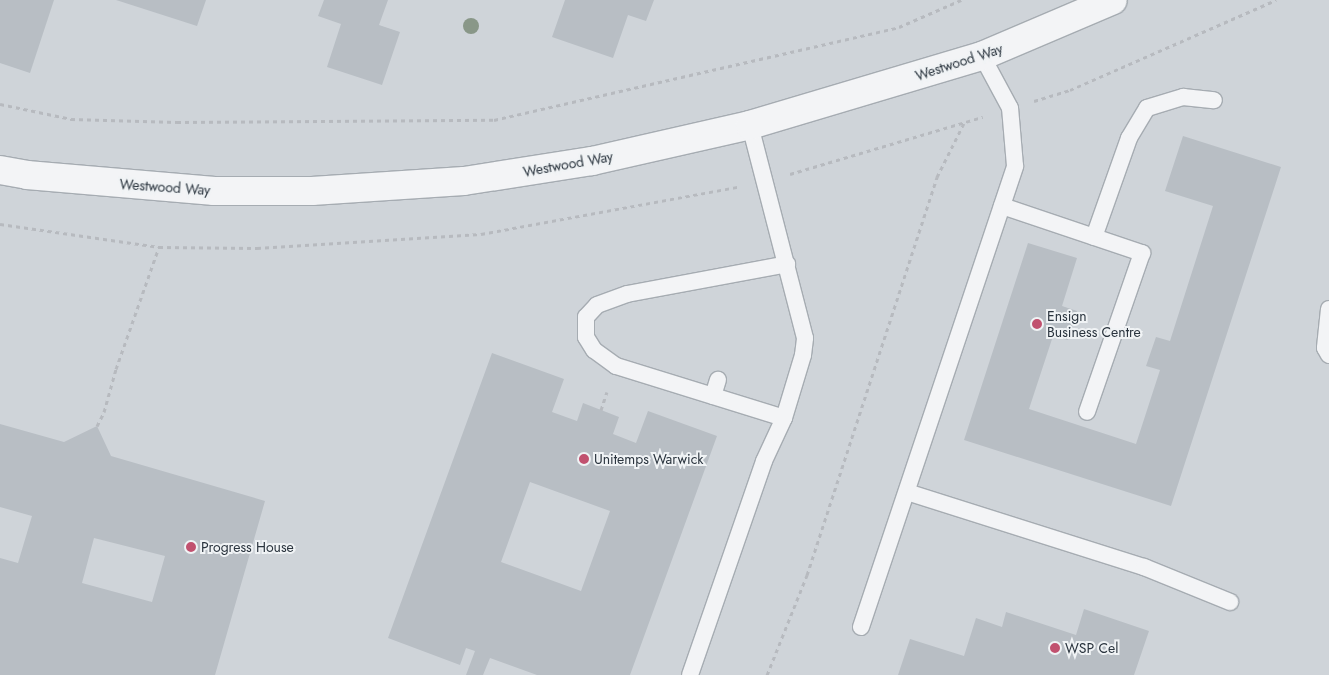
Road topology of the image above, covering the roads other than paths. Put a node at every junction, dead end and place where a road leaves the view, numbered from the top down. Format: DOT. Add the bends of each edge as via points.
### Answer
graph roads {
  1 [pos="1113,0"];
  2 [pos="982,56"];
  3 [pos="1214,100"];
  4 [pos="750,125"];
  5 [pos="0,170"];
  6 [pos="1002,206"];
  7 [pos="1094,237"];
  8 [pos="787,264"];
  9 [pos="1329,309"];
  10 [pos="1329,355"];
  11 [pos="718,380"];
  12 [pos="713,396"];
  13 [pos="1087,412"];
  14 [pos="784,418"];
  15 [pos="907,492"];
  16 [pos="1230,602"];
  17 [pos="861,628"];
  18 [pos="690,675"];
  1 -- 2 [label="street, Westwood Way"];
  2 -- 4 [label="street, Westwood Way"];
  2 -- 6 [label="lane" via="1010,108 1015,166"];
  3 -- 7 [label="lane" via="1183,97 1147,108 1129,138"];
  4 -- 5 [label="street, Westwood Way" via="583,163 464,180 312,191 214,191"];
  4 -- 8 [label="lane"];
  6 -- 7 [label="lane"];
  6 -- 15 [label="lane"];
  7 -- 13 [label="lane" via="1142,253"];
  8 -- 12 [label="lane" via="626,287 597,305 586,317 586,337 594,350 616,366"];
  8 -- 14 [label="lane" via="805,338"];
  9 -- 10 [label="lane" via="1325,348"];
  11 -- 12 [label="lane"];
  12 -- 14 [label="lane"];
  14 -- 18 [label="lane" via="764,461"];
  15 -- 16 [label="lane" via="1144,567"];
  15 -- 17 [label="lane"];
}
